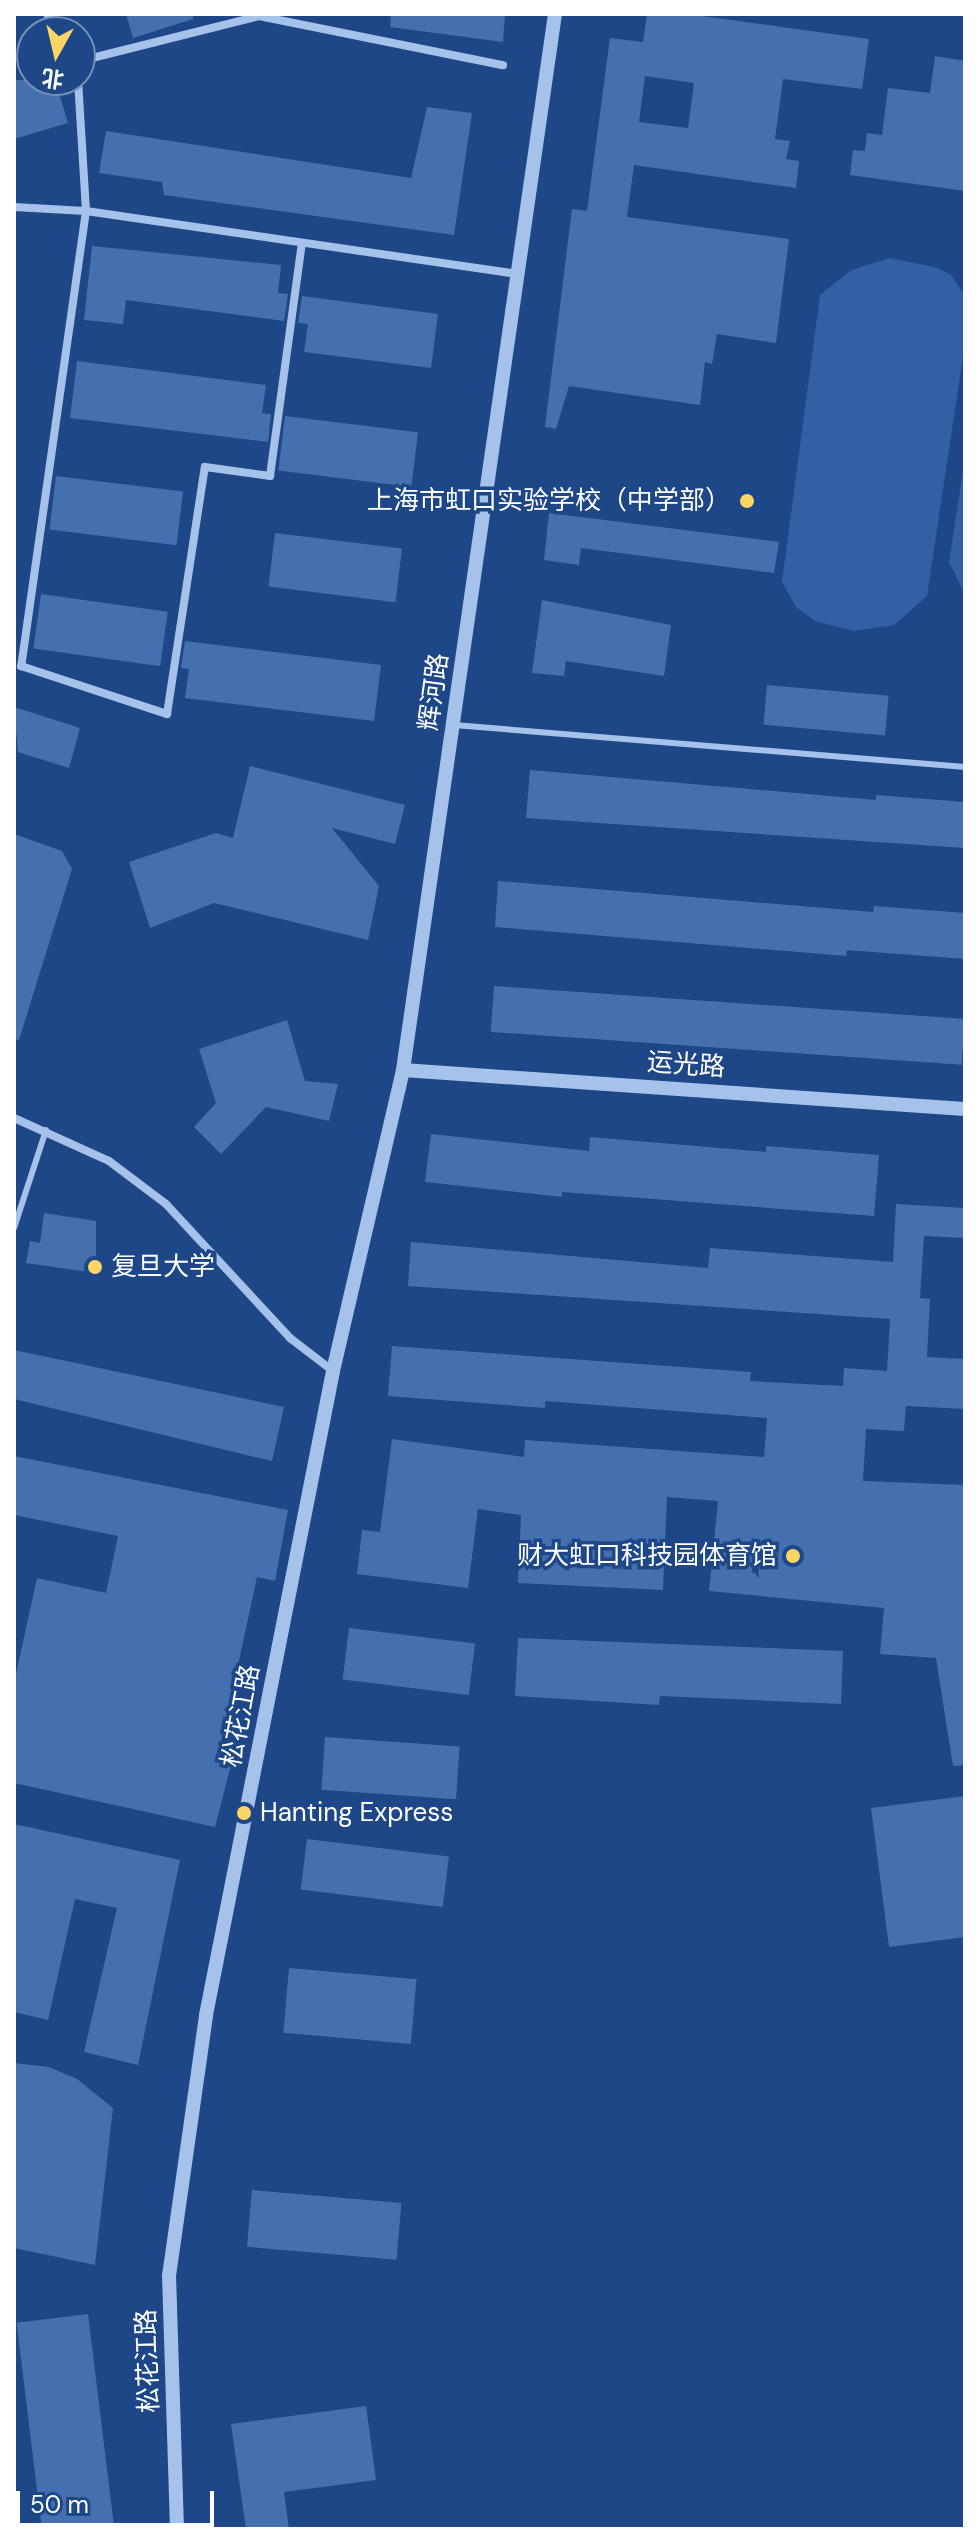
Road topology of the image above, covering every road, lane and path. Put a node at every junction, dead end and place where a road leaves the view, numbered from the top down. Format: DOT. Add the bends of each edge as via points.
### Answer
graph roads {
  1 [pos="555,14"];
  2 [pos="96,57"];
  3 [pos="503,65"];
  4 [pos="79,96"];
  5 [pos="14,207"];
  6 [pos="86,211"];
  7 [pos="302,243"];
  8 [pos="518,274"];
  9 [pos="453,725"];
  10 [pos="965,767"];
  11 [pos="403,1070"];
  12 [pos="965,1109"];
  13 [pos="14,1118"];
  14 [pos="46,1130"];
  15 [pos="14,1228"];
  16 [pos="333,1371"];
  17 [pos="177,2529"];
  1 -- 8 [label="street, 辉河路"];
  2 -- 3 [label="street" via="259,16"];
  4 -- 6 [label="street"];
  5 -- 6 [label="street"];
  6 -- 7 [label="street"];
  6 -- 7 [label="street" via="21,666 167,714 205,467 270,476"];
  7 -- 8 [label="street"];
  8 -- 9 [label="street, 辉河路"];
  9 -- 10 [label="lane"];
  9 -- 11 [label="street, 辉河路"];
  11 -- 12 [label="street, 运光路"];
  11 -- 16 [label="street, 辉河路"];
  13 -- 14 [label="street"];
  14 -- 15 [label="lane"];
  14 -- 16 [label="street" via="109,1161 166,1204 279,1327"];
  16 -- 17 [label="street, 松花江路" via="206,2015 169,2276"];
}
